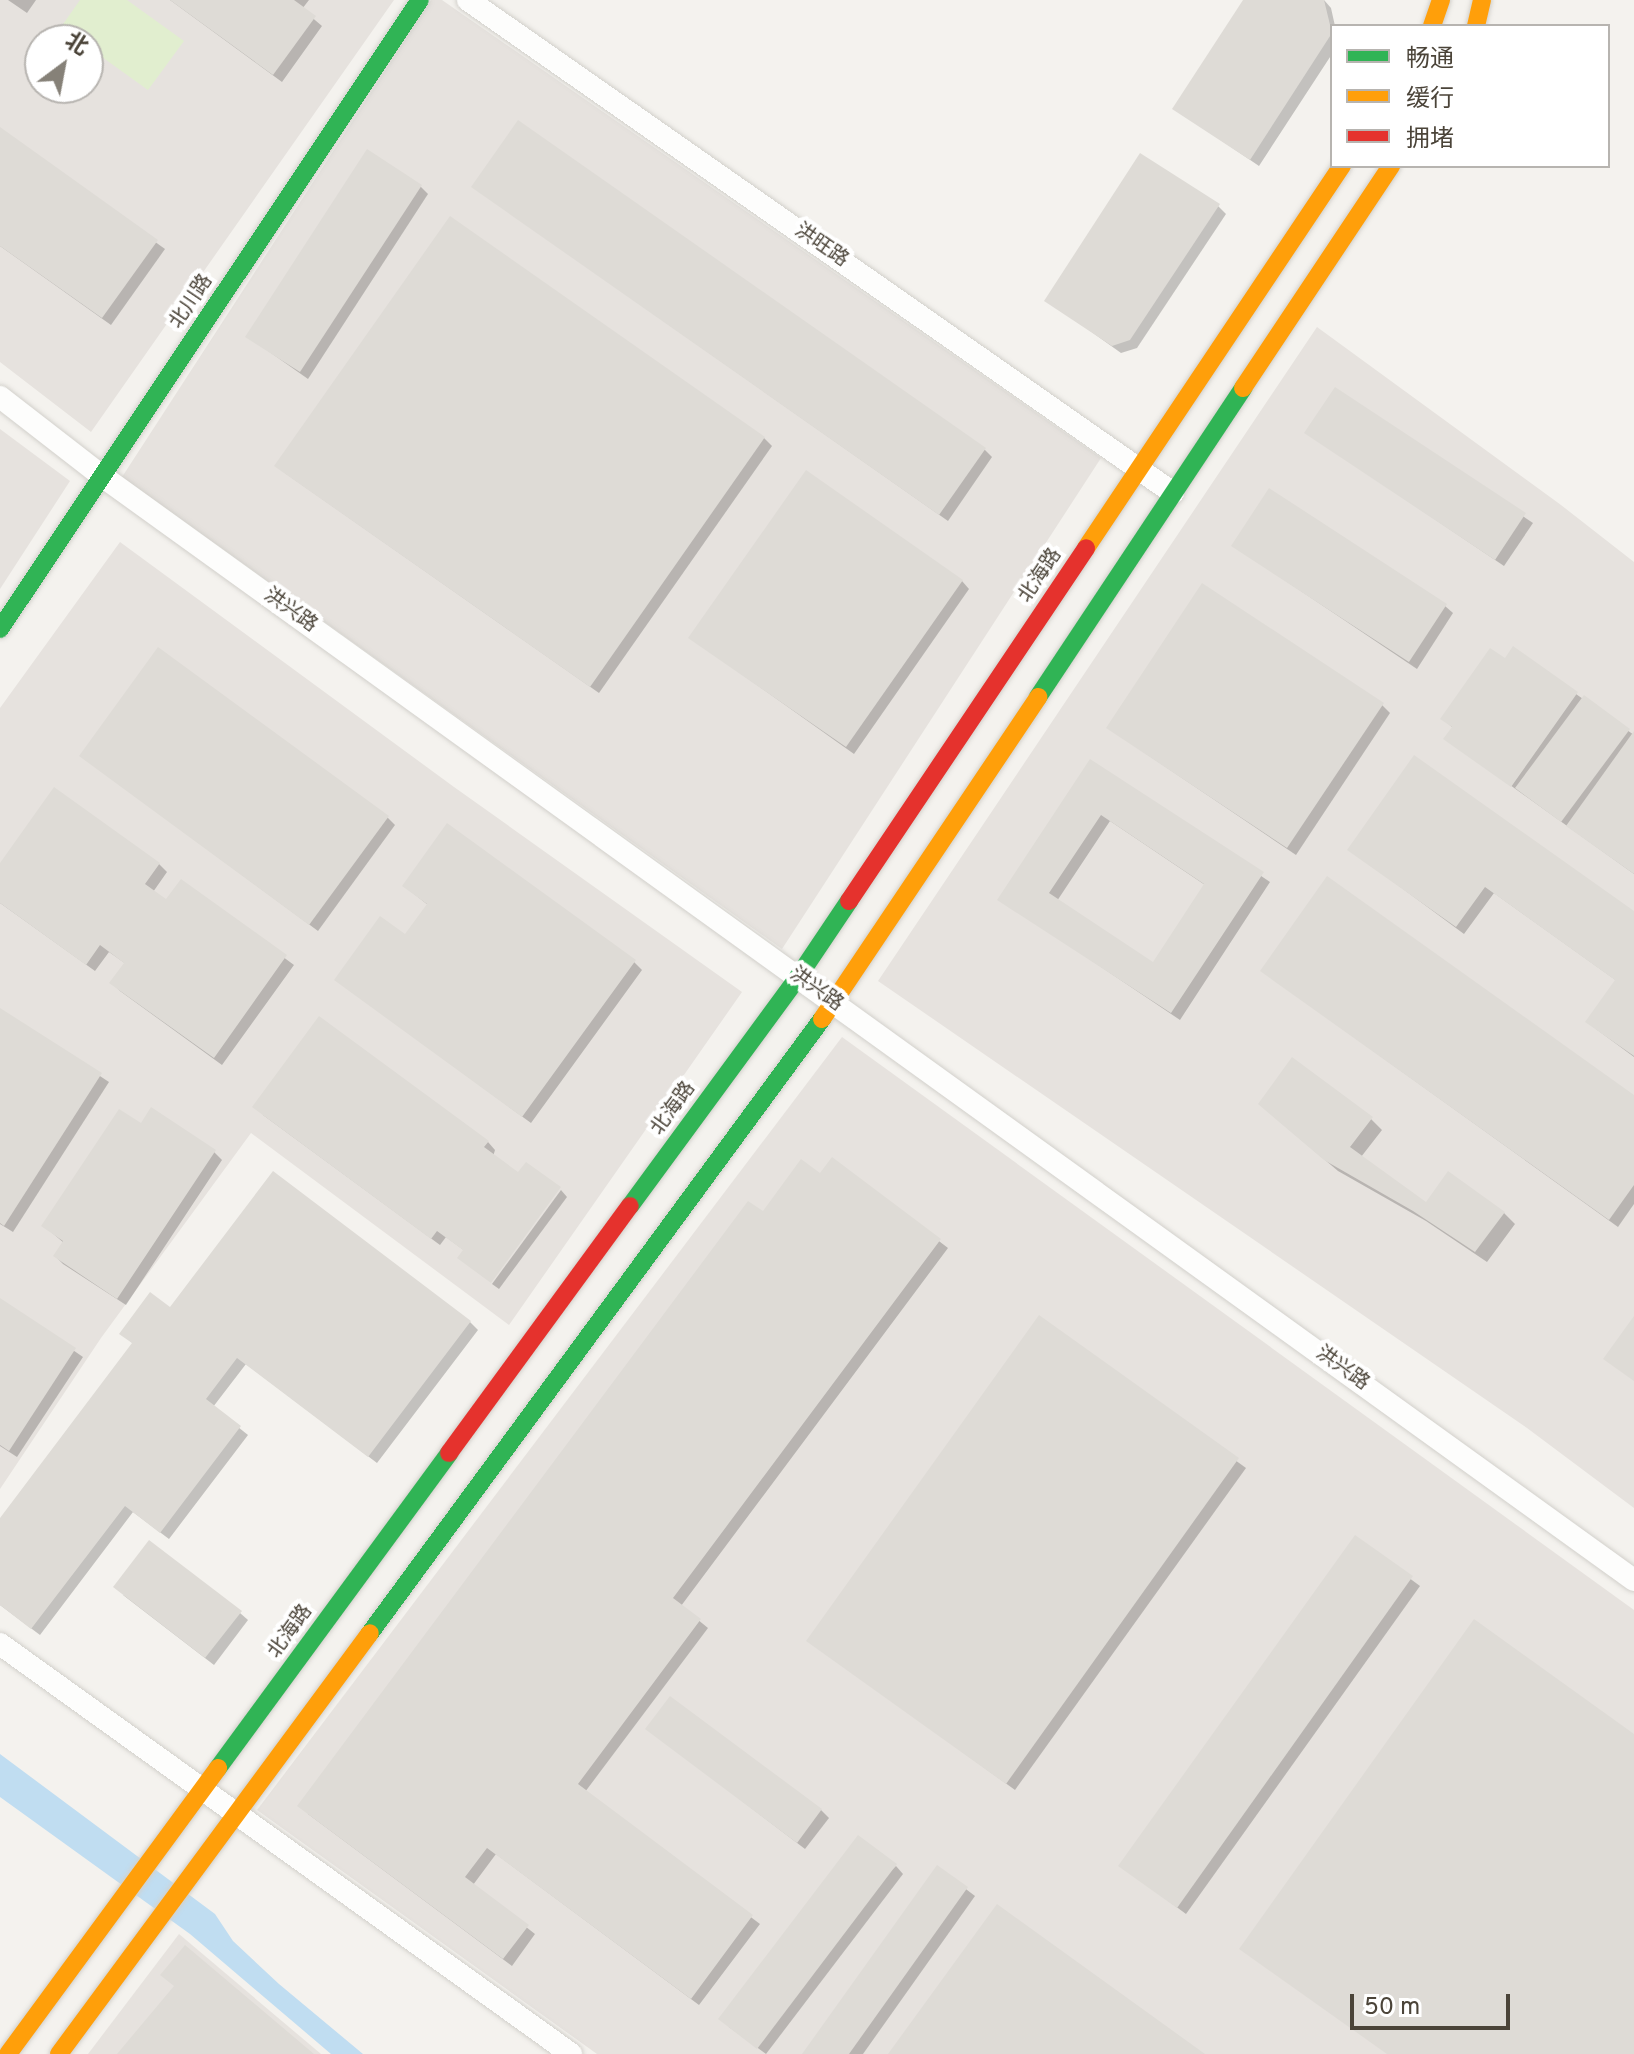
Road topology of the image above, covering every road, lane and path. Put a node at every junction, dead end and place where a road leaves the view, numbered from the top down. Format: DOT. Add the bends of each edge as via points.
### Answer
graph roads {
  1 [pos="420,0"];
  2 [pos="468,0"];
  3 [pos="1441,0"];
  4 [pos="1482,0"];
  5 [pos="1433,24"];
  6 [pos="1476,24"];
  7 [pos="1341,168"];
  8 [pos="1390,168"];
  9 [pos="0,397"];
  10 [pos="1140,468"];
  11 [pos="102,476"];
  12 [pos="1173,493"];
  13 [pos="0,629"];
  14 [pos="798,977"];
  15 [pos="834,1003"];
  16 [pos="1634,1580"];
  17 [pos="0,1644"];
  18 [pos="204,1788"];
  19 [pos="239,1813"];
  20 [pos="8,2054"];
  21 [pos="59,2054"];
  22 [pos="571,2054"];
  1 -- 11 [label="street, 北川路"];
  2 -- 10 [label="street, 洪旺路"];
  3 -- 5 [label="street"];
  4 -- 6 [label="street"];
  7 -- 10 [label="street, 北海路"];
  8 -- 12 [label="street"];
  9 -- 11 [label="street, 洪兴路"];
  10 -- 12 [label="street, 洪旺路"];
  10 -- 14 [label="street, 北海路"];
  11 -- 13 [label="street, 北川路"];
  11 -- 14 [label="street, 洪兴路"];
  12 -- 15 [label="street"];
  14 -- 15 [label="street, 洪兴路"];
  14 -- 18 [label="street, 北海路"];
  15 -- 16 [label="street, 洪兴路"];
  15 -- 19 [label="street"];
  17 -- 18 [label="street"];
  18 -- 19 [label="street"];
  18 -- 20 [label="street, 北海路"];
  19 -- 21 [label="street"];
  19 -- 22 [label="street"];
}
